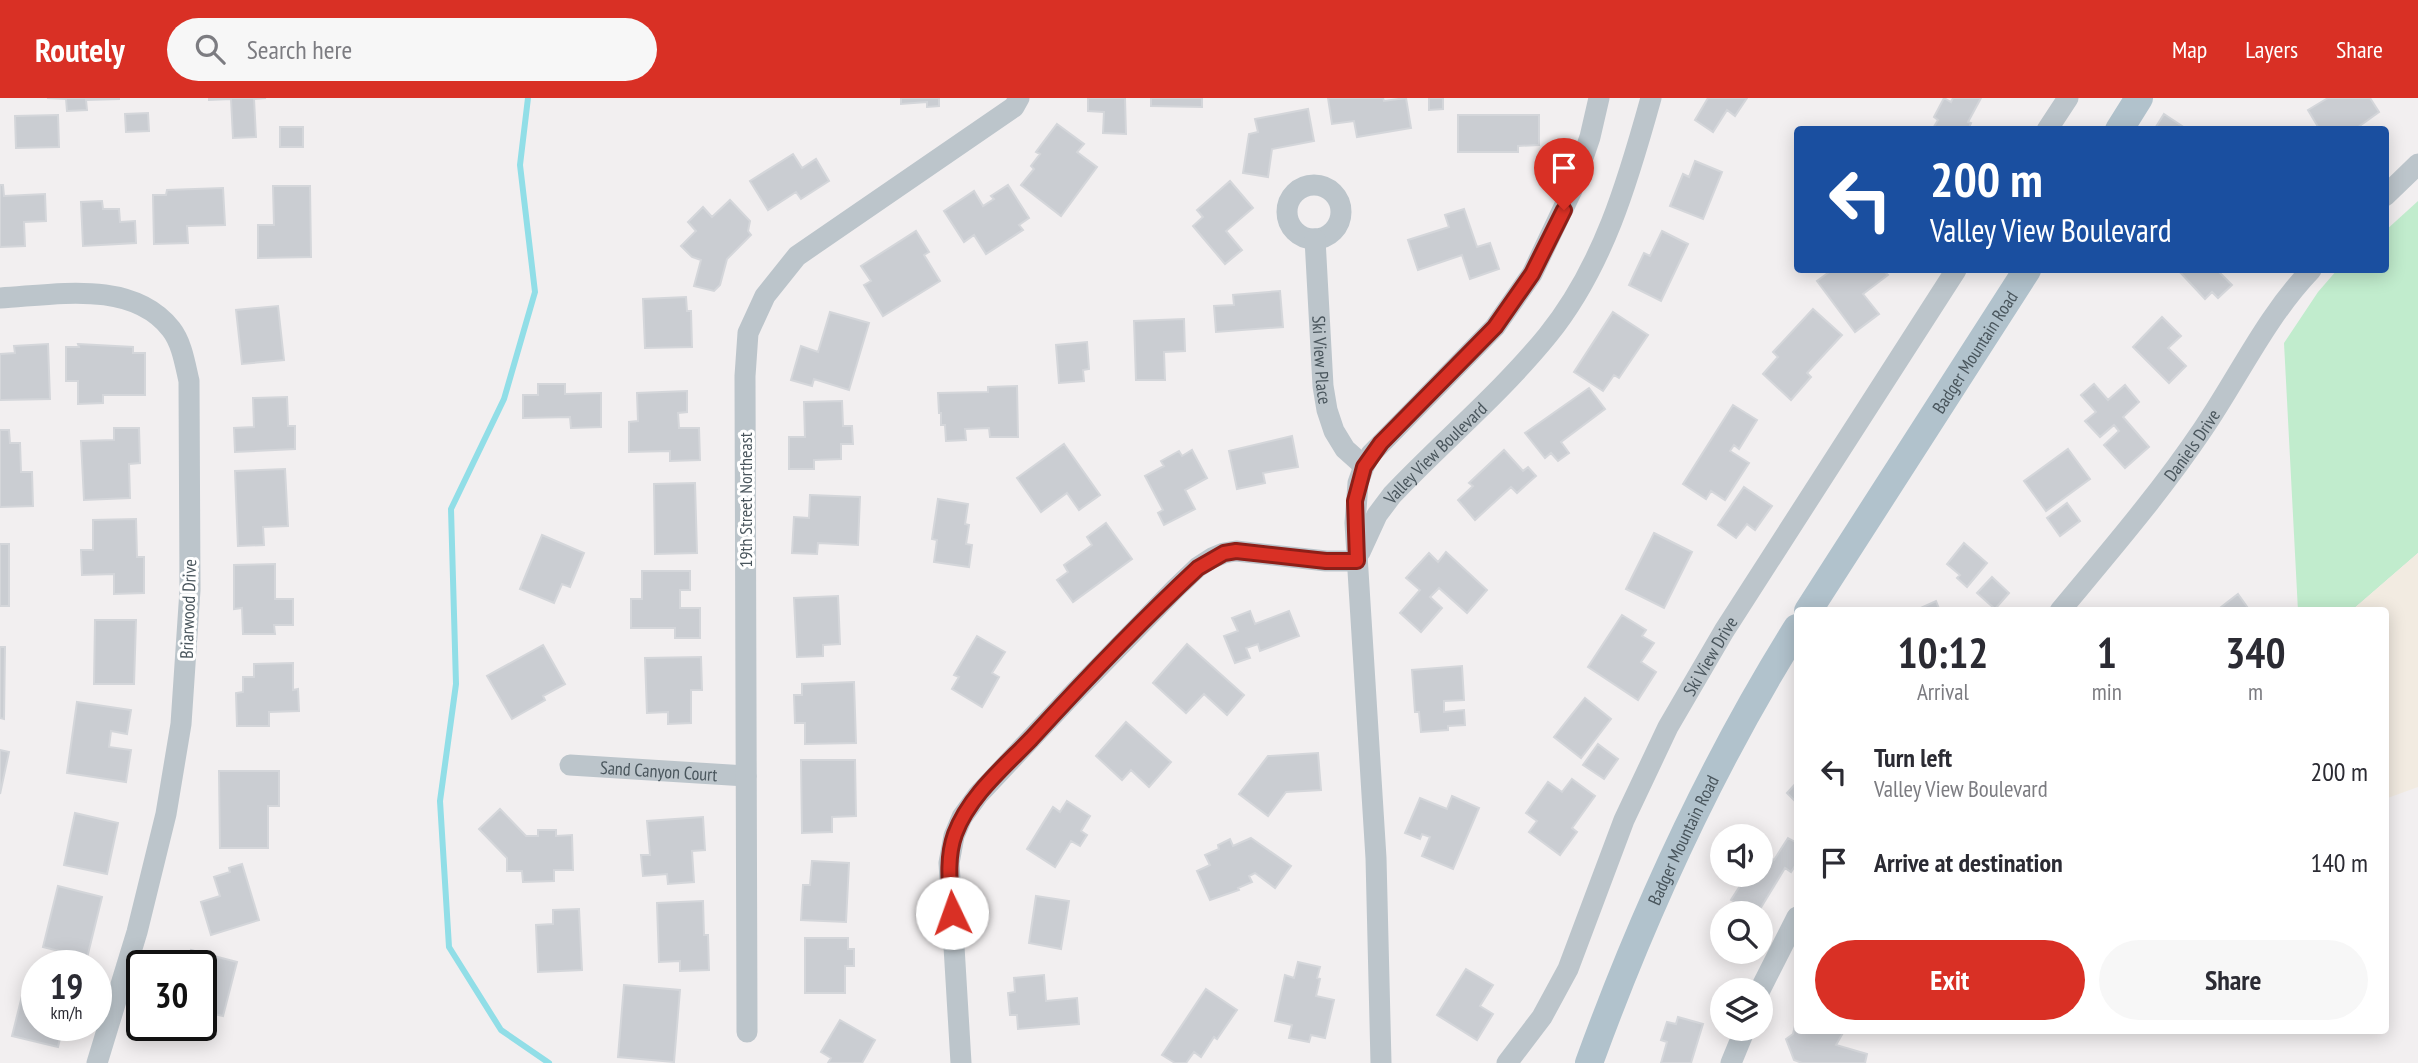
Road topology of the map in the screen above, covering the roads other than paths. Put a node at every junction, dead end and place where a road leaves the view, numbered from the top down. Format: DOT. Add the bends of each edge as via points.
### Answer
graph roads {
  1 [pos="1019,98"];
  2 [pos="1599,98"];
  3 [pos="1651,98"];
  4 [pos="2068,98"];
  5 [pos="2139,98"];
  6 [pos="2050,126"];
  7 [pos="2122,126"];
  8 [pos="2418,164"];
  9 [pos="2389,192"];
  10 [pos="1315,239"];
  11 [pos="1954,273"];
  12 [pos="2025,273"];
  13 [pos="2308,273"];
  14 [pos="0,298"];
  15 [pos="1364,467"];
  16 [pos="1357,561"];
  17 [pos="1811,607"];
  18 [pos="2063,607"];
  19 [pos="1794,633"];
  20 [pos="570,765"];
  21 [pos="746,776"];
  22 [pos="1794,923"];
  23 [pos="1766,978"];
  24 [pos="747,1032"];
  25 [pos="1740,1041"];
  26 [pos="97,1063"];
  27 [pos="961,1063"];
  28 [pos="1381,1063"];
  29 [pos="1507,1063"];
  30 [pos="1589,1063"];
  31 [pos="1731,1063"];
  1 -- 21 [label="street, 19th Street Northeast" via="1014,107 797,256 765,296 748,333"];
  2 -- 15 [label="street, Valley View Boulevard" via="1572,190 1532,274 1495,327 1381,443"];
  3 -- 16 [label="street, Valley View Boulevard" via="1620,201 1580,287 1548,334 1511,376 1392,495 1368,531"];
  4 -- 6 [label="street"];
  5 -- 7 [label="main road"];
  8 -- 9 [label="street"];
  10 -- 15 [label="street, Ski View Place" via="1328,410 1345,449"];
  11 -- 29 [label="street, Ski View Drive" via="1731,619 1668,727 1624,820 1568,969 1542,1017"];
  12 -- 17 [label="main road, Badger Mountain Road"];
  13 -- 18 [label="street, Daniels Drive" via="2273,316 2183,458"];
  14 -- 26 [label="street, Briarwood Drive" via="80,294 132,302 172,329 189,381 190,590 181,724 166,814 137,932"];
  15 -- 16 [label="street, Valley View Boulevard" via="1355,501"];
  16 -- 27 [label="street" via="1236,551 1212,558 1175,589 978,795 958,826 949,863"];
  16 -- 28 [label="street" via="1376,858"];
  19 -- 30 [label="main road, Badger Mountain Road" via="1684,837"];
  20 -- 21 [label="street, Sand Canyon Court"];
  21 -- 24 [label="street, 19th Street Northeast"];
  22 -- 23 [label="street"];
  25 -- 31 [label="street"];
}
